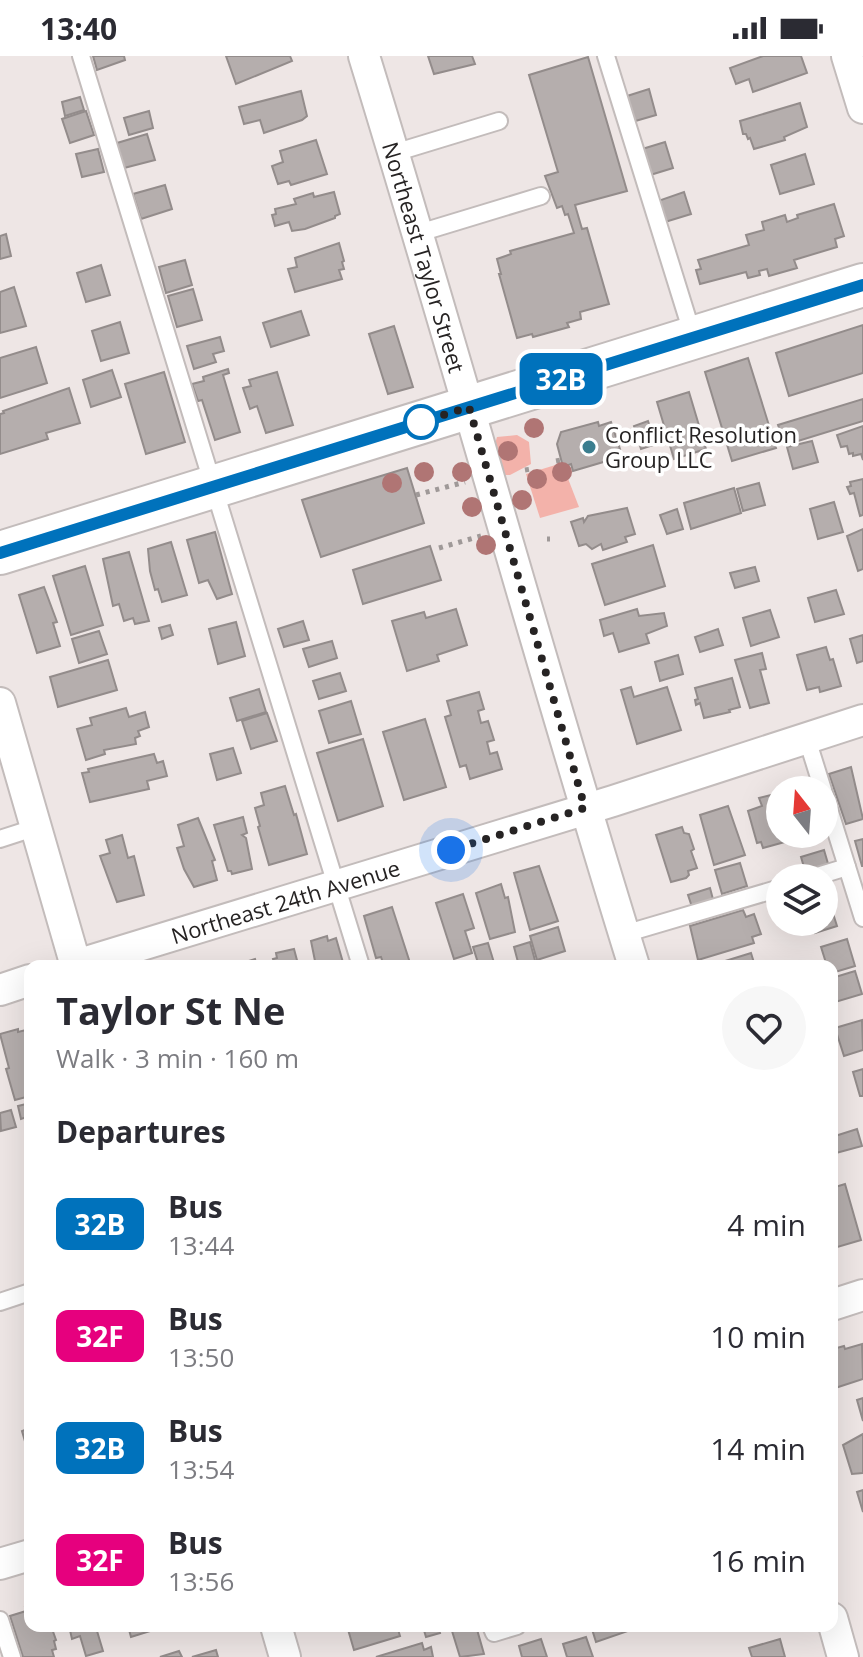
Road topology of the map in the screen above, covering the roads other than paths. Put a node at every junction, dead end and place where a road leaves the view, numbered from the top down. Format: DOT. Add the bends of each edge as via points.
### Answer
graph roads {
  1 [pos="81,56"];
  2 [pos="364,56"];
  3 [pos="606,56"];
  4 [pos="847,56"];
  5 [pos="863,108"];
  6 [pos="499,121"];
  7 [pos="394,153"];
  8 [pos="541,196"];
  9 [pos="419,233"];
  10 [pos="863,285"];
  11 [pos="693,338"];
  12 [pos="469,407"];
  13 [pos="213,487"];
  14 [pos="0,553"];
  15 [pos="0,703"];
  16 [pos="863,720"];
  17 [pos="807,739"];
  18 [pos="819,776"];
  19 [pos="585,808"];
  20 [pos="37,827"];
  21 [pos="838,838"];
  22 [pos="0,839"];
  23 [pos="847,867"];
  24 [pos="838,870"];
  25 [pos="337,885"];
  26 [pos="766,892"];
  27 [pos="863,918"];
  28 [pos="624,934"];
  29 [pos="73,960"];
  30 [pos="94,960"];
  31 [pos="359,960"];
  32 [pos="632,960"];
  33 [pos="24,982"];
  34 [pos="0,990"];
  35 [pos="24,1294"];
  36 [pos="863,1295"];
  37 [pos="0,1302"];
  38 [pos="838,1303"];
  39 [pos="24,1557"];
  40 [pos="0,1564"];
  41 [pos="0,1620"];
  42 [pos="278,1632"];
  43 [pos="836,1632"];
  44 [pos="12,1657"];
  45 [pos="285,1657"];
  46 [pos="843,1657"];
  1 -- 13 [label="lane"];
  2 -- 7 [label="street, Northeast Taylor Street"];
  3 -- 11 [label="lane"];
  4 -- 5 [label="street"];
  6 -- 7 [label="lane"];
  7 -- 9 [label="street, Northeast Taylor Street"];
  8 -- 9 [label="lane"];
  9 -- 12 [label="street, Northeast Taylor Street"];
  10 -- 11 [label="main road"];
  11 -- 12 [label="main road"];
  12 -- 13 [label="main road"];
  12 -- 19 [label="street, Northeast Taylor Street"];
  13 -- 14 [label="main road"];
  13 -- 25 [label="lane"];
  15 -- 20 [label="street"];
  16 -- 17 [label="street, Northeast 24th Avenue"];
  17 -- 18 [label="lane"];
  17 -- 19 [label="street, Northeast 24th Avenue"];
  19 -- 25 [label="street, Northeast 24th Avenue"];
  19 -- 28 [label="street, Northeast Taylor Street"];
  20 -- 22 [label="lane"];
  20 -- 29 [label="street"];
  21 -- 23 [label="lane"];
  23 -- 24 [label="lane"];
  23 -- 27 [label="lane"];
  25 -- 30 [label="street, Northeast 24th Avenue"];
  25 -- 31 [label="lane"];
  26 -- 28 [label="lane"];
  28 -- 32 [label="street, Northeast Taylor Street"];
  33 -- 34 [label="street"];
  35 -- 37 [label="lane"];
  36 -- 38 [label="street"];
  39 -- 40 [label="street"];
  41 -- 44 [label="lane"];
  42 -- 45 [label="street"];
  43 -- 46 [label="street"];
}
